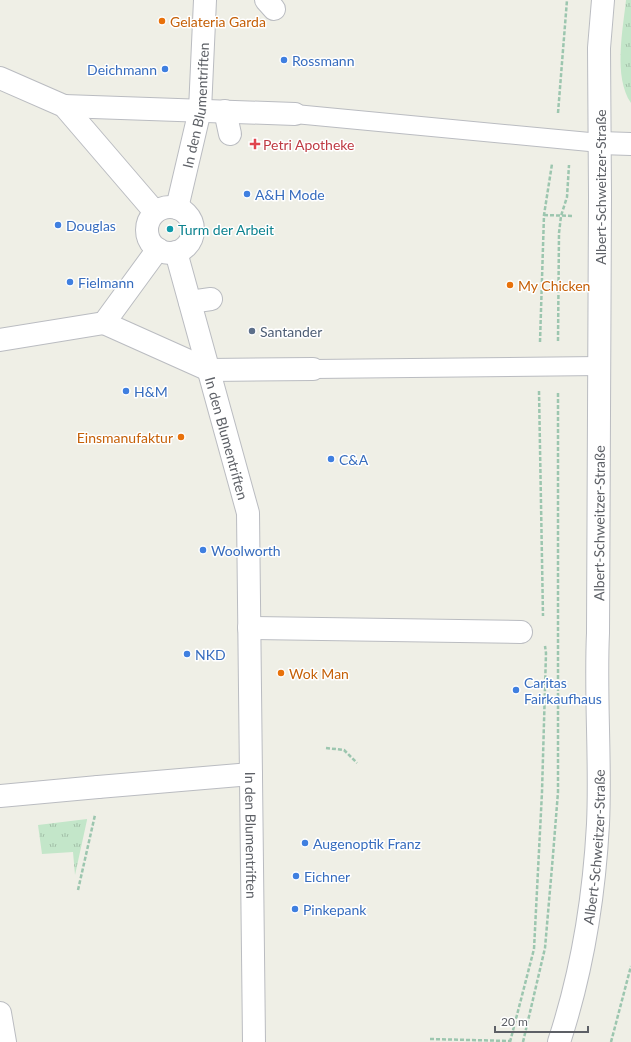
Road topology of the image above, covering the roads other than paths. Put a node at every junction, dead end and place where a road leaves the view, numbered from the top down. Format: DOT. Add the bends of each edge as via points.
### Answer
graph roads {
  1 [pos="205,0"];
  2 [pos="603,0"];
  3 [pos="0,78"];
  4 [pos="64,106"];
  5 [pos="200,110"];
  6 [pos="226,111"];
  7 [pos="295,114"];
  8 [pos="230,134"];
  9 [pos="600,143"];
  10 [pos="631,144"];
  11 [pos="177,208"];
  12 [pos="155,212"];
  13 [pos="167,251"];
  14 [pos="104,323"];
  15 [pos="0,340"];
  16 [pos="600,366"];
  17 [pos="313,369"];
  18 [pos="209,370"];
  19 [pos="249,628"];
  20 [pos="521,632"];
  21 [pos="251,774"];
  22 [pos="0,796"];
  23 [pos="0,1013"];
  24 [pos="5,1042"];
  25 [pos="254,1042"];
  26 [pos="559,1042"];
  1 -- 5 [label="street, In den Blumentriften"];
  2 -- 9 [label="street, Albert-Schweitzer-Straße" via="599,48"];
  3 -- 4 [label="street"];
  4 -- 5 [label="street"];
  4 -- 12 [label="street"];
  5 -- 6 [label="street"];
  5 -- 11 [label="street, In den Blumentriften"];
  6 -- 7 [label="street"];
  6 -- 8 [label="street"];
  7 -- 9 [label="lane"];
  9 -- 10 [label="street"];
  9 -- 16 [label="street, Albert-Schweitzer-Straße"];
  11 -- 12 [label="street" via="162,208"];
  11 -- 13 [label="street" via="189,217 192,223 192,238 188,244"];
  12 -- 13 [label="street" via="150,218 147,232 153,245"];
  13 -- 14 [label="street"];
  13 -- 18 [label="street, In den Blumentriften" via="200,300"];
  14 -- 15 [label="street"];
  14 -- 18 [label="street"];
  16 -- 17 [label="lane"];
  16 -- 26 [label="street, Albert-Schweitzer-Straße" via="598,824 589,920 573,994"];
  17 -- 18 [label="street"];
  18 -- 19 [label="street, In den Blumentriften" via="248,513"];
  19 -- 20 [label="street"];
  19 -- 21 [label="street, In den Blumentriften"];
  21 -- 22 [label="street"];
  21 -- 25 [label="street, In den Blumentriften"];
  23 -- 24 [label="street"];
}
